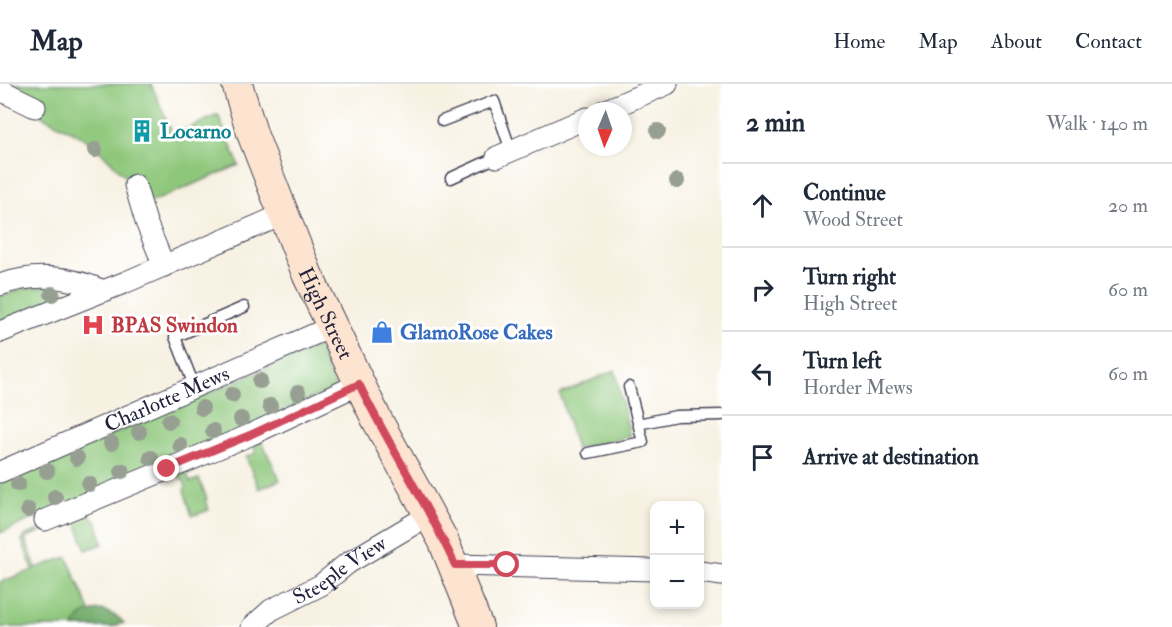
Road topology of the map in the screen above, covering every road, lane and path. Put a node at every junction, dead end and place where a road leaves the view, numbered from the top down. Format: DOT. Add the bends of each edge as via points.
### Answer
graph roads {
  1 [pos="237,84"];
  2 [pos="667,84"];
  3 [pos="0,90"];
  4 [pos="625,102"];
  5 [pos="35,107"];
  6 [pos="442,121"];
  7 [pos="578,122"];
  8 [pos="504,154"];
  9 [pos="451,178"];
  10 [pos="135,185"];
  11 [pos="282,215"];
  12 [pos="164,266"];
  13 [pos="0,285"];
  14 [pos="104,291"];
  15 [pos="244,307"];
  16 [pos="331,327"];
  17 [pos="0,332"];
  18 [pos="359,384"];
  19 [pos="628,387"];
  20 [pos="195,388"];
  21 [pos="722,415"];
  22 [pos="638,424"];
  23 [pos="588,453"];
  24 [pos="0,472"];
  25 [pos="429,515"];
  26 [pos="45,520"];
  27 [pos="455,565"];
  28 [pos="650,570"];
  29 [pos="704,573"];
  30 [pos="722,575"];
  31 [pos="252,627"];
  32 [pos="478,627"];
  1 -- 11 [label="main road, High Street"];
  2 -- 4 [label="street"];
  3 -- 5 [label="street"];
  6 -- 8 [label="lane" via="494,101"];
  7 -- 8 [label="street"];
  8 -- 9 [label="lane"];
  10 -- 12 [label="street"];
  11 -- 12 [label="street"];
  11 -- 16 [label="main road, High Street"];
  12 -- 14 [label="street"];
  13 -- 14 [label="street" via="18,279 57,277"];
  14 -- 17 [label="street"];
  15 -- 20 [label="lane" via="175,338"];
  16 -- 18 [label="main road, High Street"];
  16 -- 20 [label="street, Charlotte Mews"];
  18 -- 25 [label="main road, High Street"];
  18 -- 26 [label="street" via="250,435"];
  19 -- 22 [label="lane"];
  20 -- 24 [label="street, Charlotte Mews"];
  21 -- 22 [label="lane" via="676,416"];
  22 -- 23 [label="lane" via="643,442"];
  25 -- 27 [label="main road, High Street"];
  25 -- 31 [label="street, Steeple View" via="348,563 321,585 271,610"];
  27 -- 28 [label="street"];
  27 -- 32 [label="main road, High Street"];
  29 -- 30 [label="street"];
}
